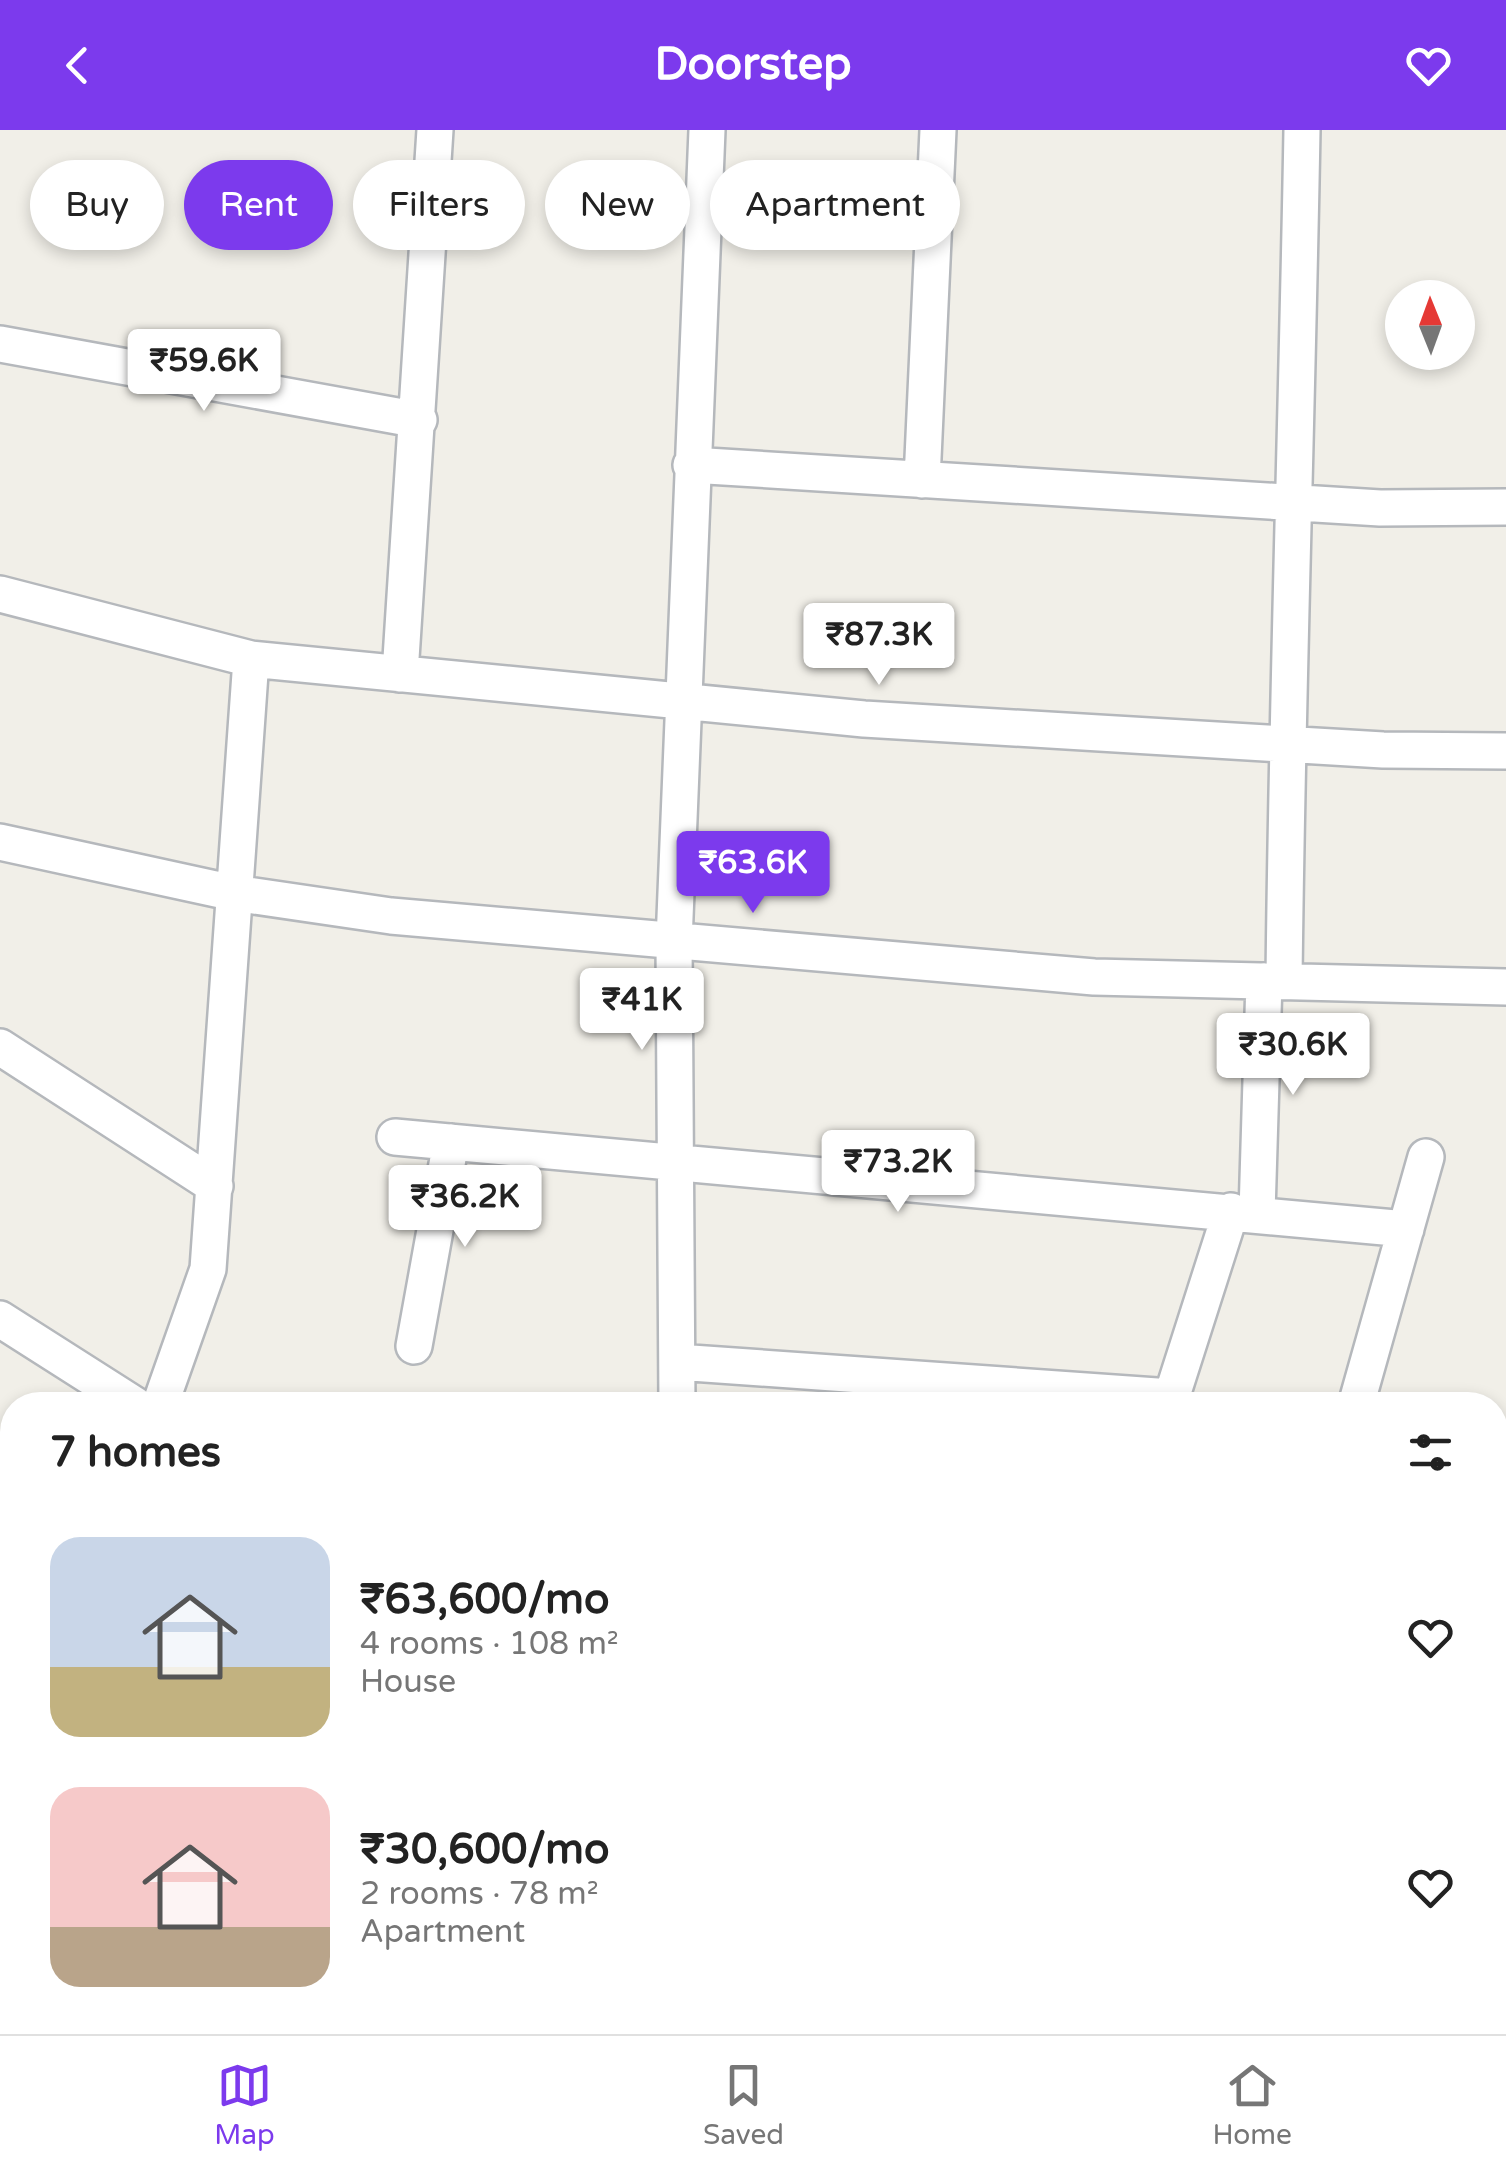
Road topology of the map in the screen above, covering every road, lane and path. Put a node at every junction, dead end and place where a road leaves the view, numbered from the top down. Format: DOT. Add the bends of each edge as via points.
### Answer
graph roads {
  1 [pos="435,130"];
  2 [pos="707,130"];
  3 [pos="938,130"];
  4 [pos="1302,130"];
  5 [pos="0,344"];
  6 [pos="419,420"];
  7 [pos="692,465"];
  8 [pos="922,480"];
  9 [pos="1296,503"];
  10 [pos="1506,507"];
  11 [pos="0,594"];
  12 [pos="251,659"];
  13 [pos="400,674"];
  14 [pos="683,702"];
  15 [pos="1286,744"];
  16 [pos="1506,751"];
  17 [pos="0,842"];
  18 [pos="234,893"];
  19 [pos="674,942"];
  20 [pos="1274,981"];
  21 [pos="1506,987"];
  22 [pos="0,1047"];
  23 [pos="395,1137"];
  24 [pos="451,1142"];
  25 [pos="1426,1157"];
  26 [pos="676,1164"];
  27 [pos="214,1186"];
  28 [pos="1244,1212"];
  29 [pos="1406,1228"];
  30 [pos="0,1319"];
  31 [pos="414,1346"];
  32 [pos="677,1362"];
  33 [pos="115,1392"];
  34 [pos="165,1392"];
  35 [pos="677,1392"];
  36 [pos="1056,1392"];
  37 [pos="1174,1392"];
  38 [pos="1360,1392"];
  1 -- 6 [label="street"];
  2 -- 7 [label="street"];
  3 -- 8 [label="street"];
  4 -- 9 [label="street"];
  5 -- 6 [label="street"];
  6 -- 13 [label="street"];
  7 -- 8 [label="street"];
  7 -- 14 [label="street"];
  8 -- 9 [label="street"];
  9 -- 10 [label="street"];
  9 -- 15 [label="street"];
  11 -- 12 [label="street"];
  12 -- 13 [label="street"];
  12 -- 18 [label="street"];
  13 -- 14 [label="street"];
  14 -- 15 [label="street" via="864,720"];
  14 -- 19 [label="street"];
  15 -- 16 [label="street"];
  15 -- 20 [label="street"];
  17 -- 18 [label="street"];
  18 -- 19 [label="street" via="391,916"];
  18 -- 27 [label="street"];
  19 -- 20 [label="street" via="1094,978"];
  19 -- 26 [label="street"];
  20 -- 21 [label="street"];
  20 -- 28 [label="street"];
  22 -- 27 [label="street"];
  23 -- 24 [label="street"];
  24 -- 26 [label="street"];
  24 -- 31 [label="street"];
  25 -- 29 [label="street"];
  26 -- 28 [label="street"];
  26 -- 32 [label="street"];
  27 -- 34 [label="street" via="208,1269"];
  28 -- 29 [label="street"];
  28 -- 37 [label="street"];
  29 -- 38 [label="street"];
  30 -- 33 [label="street"];
  32 -- 35 [label="street"];
  32 -- 36 [label="street"];
}
